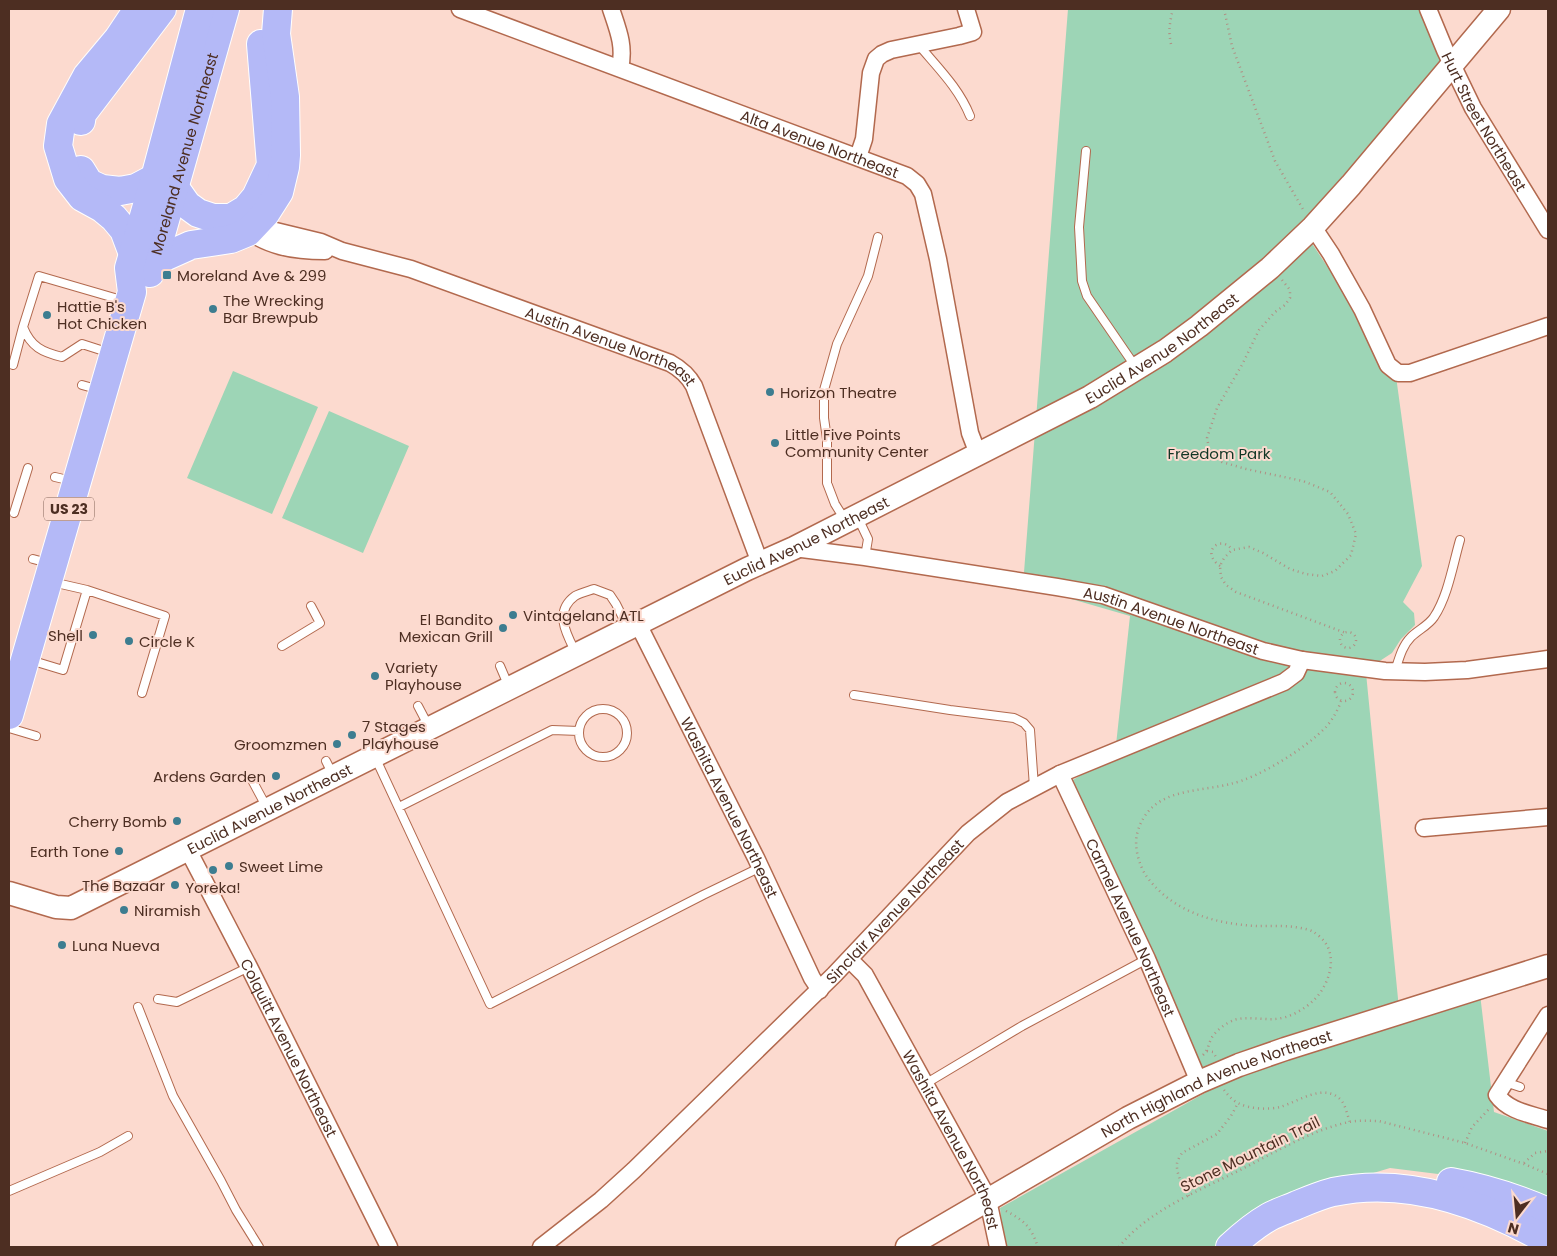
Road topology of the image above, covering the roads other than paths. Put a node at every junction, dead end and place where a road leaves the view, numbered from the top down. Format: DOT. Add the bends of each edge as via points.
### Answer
graph roads {
  1 [pos="138,9"];
  2 [pos="162,9"];
  3 [pos="200,9"];
  4 [pos="225,9"];
  5 [pos="260,9"];
  6 [pos="278,9"];
  7 [pos="460,9"];
  8 [pos="611,9"];
  9 [pos="966,9"];
  10 [pos="1428,9"];
  11 [pos="1499,9"];
  12 [pos="918,44"];
  13 [pos="1452,64"];
  14 [pos="620,68"];
  15 [pos="970,116"];
  16 [pos="1086,151"];
  17 [pos="858,157"];
  18 [pos="165,183"];
  19 [pos="274,200"];
  20 [pos="243,222"];
  21 [pos="1313,227"];
  22 [pos="1548,230"];
  23 [pos="289,234"];
  24 [pos="878,237"];
  25 [pos="342,251"];
  26 [pos="143,258"];
  27 [pos="130,297"];
  28 [pos="1548,326"];
  29 [pos="23,327"];
  30 [pos="114,354"];
  31 [pos="13,365"];
  32 [pos="1136,368"];
  33 [pos="978,454"];
  34 [pos="28,468"];
  35 [pos="14,513"];
  36 [pos="852,519"];
  37 [pos="1460,540"];
  38 [pos="794,548"];
  39 [pos="865,557"];
  40 [pos="760,563"];
  41 [pos="45,568"];
  42 [pos="87,590"];
  43 [pos="311,606"];
  44 [pos="633,626"];
  45 [pos="282,646"];
  46 [pos="577,655"];
  47 [pos="25,659"];
  48 [pos="1548,659"];
  49 [pos="1302,660"];
  50 [pos="500,666"];
  51 [pos="1395,671"];
  52 [pos="510,689"];
  53 [pos="142,693"];
  54 [pos="854,695"];
  55 [pos="418,706"];
  56 [pos="9,715"];
  57 [pos="9,728"];
  58 [pos="430,729"];
  59 [pos="579,731"];
  60 [pos="36,736"];
  61 [pos="375,756"];
  62 [pos="1060,774"];
  63 [pos="252,780"];
  64 [pos="1034,787"];
  65 [pos="399,807"];
  66 [pos="268,810"];
  67 [pos="1548,817"];
  68 [pos="1424,828"];
  69 [pos="188,850"];
  70 [pos="760,867"];
  71 [pos="9,893"];
  72 [pos="1147,959"];
  73 [pos="850,960"];
  74 [pos="1548,966"];
  75 [pos="249,967"];
  76 [pos="820,990"];
  77 [pos="158,999"];
  78 [pos="138,1007"];
  79 [pos="1548,1015"];
  80 [pos="1208,1079"];
  81 [pos="925,1084"];
  82 [pos="1548,1120"];
  83 [pos="128,1136"];
  84 [pos="1346,1190"];
  85 [pos="9,1191"];
  86 [pos="995,1205"];
  87 [pos="1548,1212"];
  88 [pos="1548,1241"];
  89 [pos="259,1247"];
  90 [pos="389,1247"];
  91 [pos="541,1247"];
  92 [pos="907,1247"];
  93 [pos="998,1247"];
  94 [pos="1230,1247"];
  1 -- 26 [label="highway" via="87,76 61,124 58,146 68,179 82,197 114,218"];
  2 -- 18 [label="highway" via="82,114 76,142 81,170 89,183 102,189 127,190"];
  3 -- 18 [label="highway, Moreland Avenue Northeast / US 23"];
  4 -- 18 [label="highway, Moreland Avenue Northeast / US 23"];
  5 -- 20 [label="highway" via="271,165 256,197 246,209"];
  6 -- 19 [label="highway" via="276,34 285,97 286,156 279,192"];
  7 -- 14 [label="street, Alta Avenue Northeast"];
  8 -- 14 [label="street" via="622,43"];
  9 -- 12 [label="street" via="972,32"];
  10 -- 13 [label="street, Hurt Street Northeast"];
  11 -- 13 [label="street, Euclid Avenue Northeast"];
  12 -- 15 [label="lane" via="953,85"];
  12 -- 17 [label="street" via="891,50 876,59 871,73 864,139"];
  13 -- 21 [label="street, Euclid Avenue Northeast"];
  13 -- 22 [label="street, Hurt Street Northeast" via="1473,108"];
  14 -- 17 [label="street, Alta Avenue Northeast"];
  16 -- 32 [label="lane" via="1079,227 1082,281 1087,296"];
  17 -- 33 [label="street, Alta Avenue Northeast" via="907,176 923,194 970,433"];
  18 -- 20 [label="highway" via="198,213"];
  18 -- 26 [label="highway, Moreland Avenue Northeast / US 23"];
  19 -- 20 [label="highway" via="265,214"];
  19 -- 23 [label="street" via="280,224"];
  20 -- 23 [label="street, Austin Avenue Northeast"];
  20 -- 25 [label="street, Austin Avenue Northeast" via="262,240 278,246"];
  20 -- 26 [label="highway" via="231,239 191,245"];
  21 -- 28 [label="street" via="1362,309 1388,365 1398,373 1410,373"];
  21 -- 32 [label="street, Euclid Avenue Northeast" via="1238,296 1165,351"];
  23 -- 25 [label="street, Austin Avenue Northeast"];
  24 -- 36 [label="lane" via="868,276 837,344 824,390 827,484 835,504"];
  25 -- 40 [label="street, Austin Avenue Northeast" via="411,269 681,369 694,386"];
  26 -- 27 [label="highway, Moreland Avenue Northeast / US 23" via="129,268"];
  27 -- 29 [label="lane" via="39,276"];
  27 -- 30 [label="highway, Moreland Avenue Northeast / US 23"];
  29 -- 30 [label="lane" via="35,347 52,355 62,357 82,344"];
  29 -- 31 [label="lane"];
  30 -- 41 [label="highway, Moreland Avenue Northeast / US 23" via="93,388 66,479"];
  32 -- 33 [label="street, Euclid Avenue Northeast" via="1090,397"];
  33 -- 36 [label="street, Euclid Avenue Northeast"];
  34 -- 35 [label="lane"];
  36 -- 38 [label="street, Euclid Avenue Northeast"];
  36 -- 39 [label="lane" via="868,539"];
  37 -- 51 [label="lane" via="1434,618 1411,637 1402,650"];
  38 -- 39 [label="street, Austin Avenue Northeast"];
  38 -- 40 [label="street, Euclid Avenue Northeast"];
  39 -- 49 [label="street, Austin Avenue Northeast" via="1103,595 1263,652"];
  40 -- 44 [label="street, Euclid Avenue Northeast"];
  41 -- 42 [label="lane"];
  41 -- 47 [label="highway, Moreland Avenue Northeast / US 23"];
  42 -- 47 [label="lane" via="64,670"];
  42 -- 53 [label="lane" via="165,616"];
  43 -- 45 [label="lane" via="320,623"];
  44 -- 46 [label="street, Euclid Avenue Northeast"];
  44 -- 46 [label="lane" via="610,595 594,589 576,596 566,606 563,618 564,629"];
  44 -- 70 [label="street, Washita Avenue Northeast"];
  46 -- 52 [label="street, Euclid Avenue Northeast"];
  47 -- 56 [label="highway, Moreland Avenue Northeast / US 23"];
  48 -- 51 [label="street, Austin Avenue Northeast" via="1467,670"];
  49 -- 51 [label="street, Austin Avenue Northeast"];
  49 -- 62 [label="street, Sinclair Avenue Northeast" via="1296,673 1284,682"];
  50 -- 52 [label="lane"];
  52 -- 58 [label="street, Euclid Avenue Northeast"];
  54 -- 64 [label="lane" via="1014,718 1024,723 1030,730"];
  55 -- 58 [label="lane"];
  57 -- 60 [label="lane"];
  58 -- 61 [label="street, Euclid Avenue Northeast"];
  59 -- 59 [label="lane" via="586,716 599,709 616,712 624,720 627,736 616,754 603,758 590,754 584,748"];
  59 -- 65 [label="lane" via="552,730"];
  61 -- 65 [label="lane"];
  61 -- 66 [label="street, Euclid Avenue Northeast" via="330,769"];
  62 -- 64 [label="street, Sinclair Avenue Northeast"];
  62 -- 72 [label="street, Carmel Avenue Northeast"];
  63 -- 66 [label="lane"];
  64 -- 73 [label="street, Sinclair Avenue Northeast" via="1007,802 968,833"];
  65 -- 70 [label="lane" via="490,1004"];
  66 -- 69 [label="street, Euclid Avenue Northeast"];
  67 -- 68 [label="street"];
  69 -- 71 [label="street, Euclid Avenue Northeast" via="71,908 56,907"];
  69 -- 75 [label="street, Colquitt Avenue Northeast"];
  70 -- 76 [label="street, Washita Avenue Northeast"];
  72 -- 80 [label="street, Carmel Avenue Northeast"];
  72 -- 81 [label="lane" via="1022,1026"];
  73 -- 76 [label="street, Sinclair Avenue Northeast"];
  73 -- 81 [label="street, Washita Avenue Northeast" via="864,975"];
  74 -- 80 [label="street, North Highland Avenue Northeast" via="1285,1049"];
  75 -- 77 [label="lane" via="177,1002"];
  75 -- 90 [label="street, Colquitt Avenue Northeast"];
  76 -- 91 [label="street, Sinclair Avenue Northeast" via="634,1170"];
  78 -- 89 [label="lane" via="173,1096"];
  79 -- 82 [label="street" via="1502,1102"];
  80 -- 86 [label="street, North Highland Avenue Northeast" via="1128,1118"];
  81 -- 86 [label="street, Washita Avenue Northeast"];
  83 -- 85 [label="lane" via="100,1152"];
  84 -- 87 [label="highway" via="1371,1182 1432,1178 1478,1186"];
  84 -- 88 [label="highway" via="1390,1188 1440,1195 1498,1214"];
  84 -- 94 [label="highway" via="1270,1216"];
  86 -- 92 [label="street, North Highland Avenue Northeast"];
  86 -- 93 [label="street, Washita Avenue Northeast"];
}
